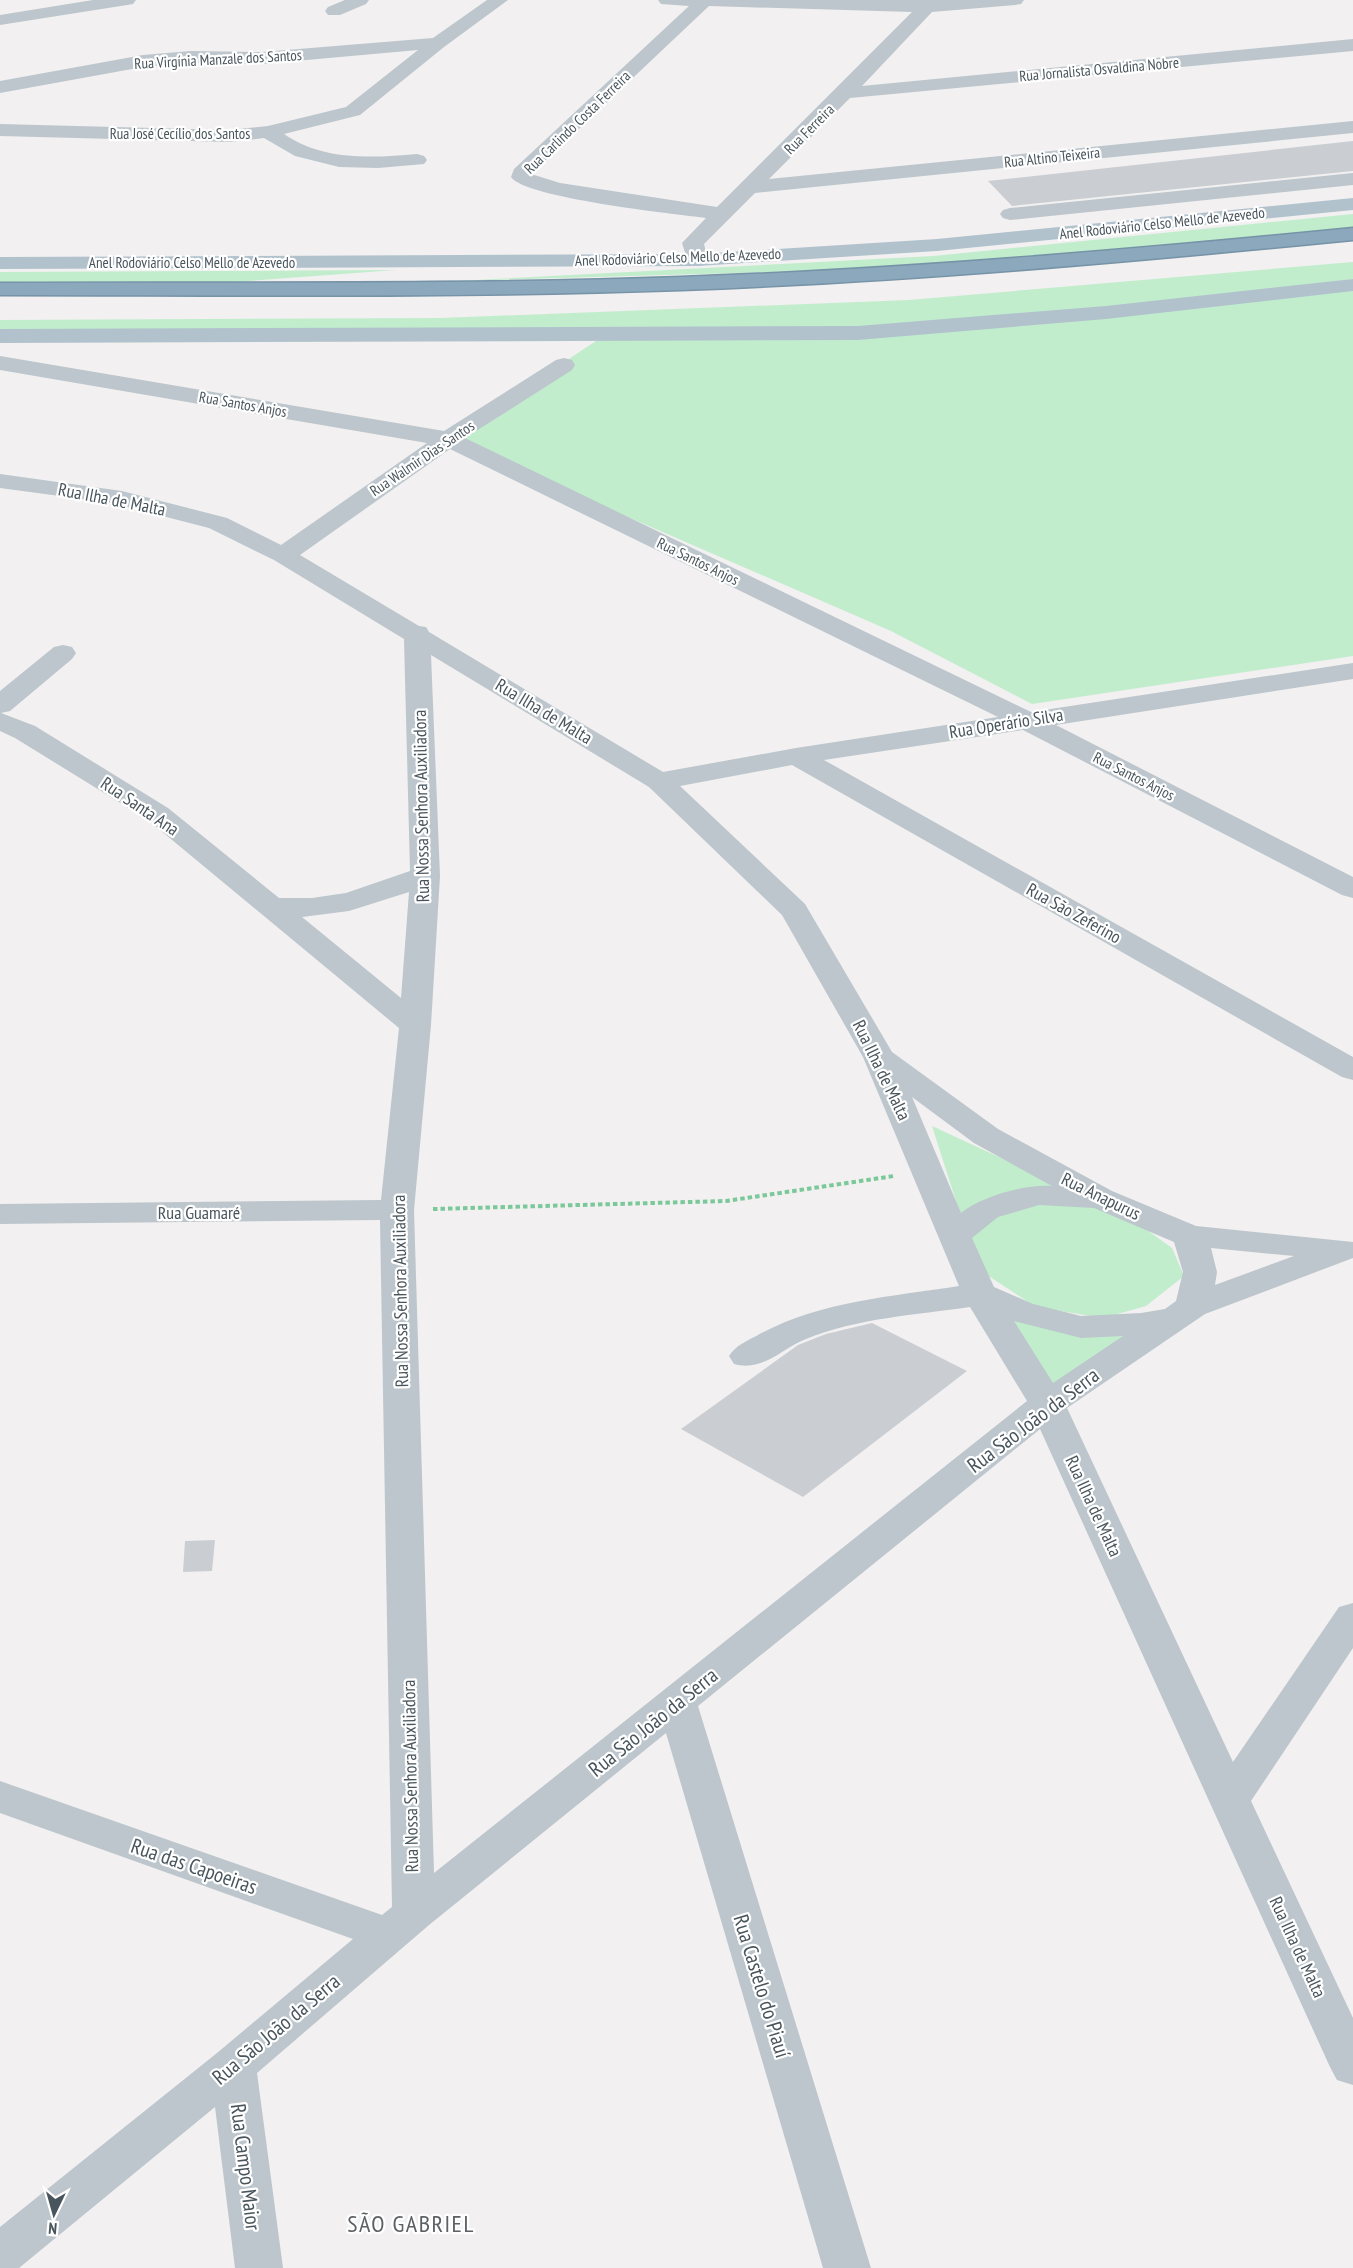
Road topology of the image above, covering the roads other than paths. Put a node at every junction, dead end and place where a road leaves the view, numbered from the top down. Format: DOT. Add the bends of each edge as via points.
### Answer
graph roads {
  1 [pos="127,0"];
  2 [pos="360,0"];
  3 [pos="499,0"];
  4 [pos="668,0"];
  5 [pos="1015,0"];
  6 [pos="705,1"];
  7 [pos="932,4"];
  8 [pos="334,11"];
  9 [pos="0,20"];
  10 [pos="438,43"];
  11 [pos="1353,45"];
  12 [pos="0,87"];
  13 [pos="844,93"];
  14 [pos="1353,127"];
  15 [pos="0,130"];
  16 [pos="268,132"];
  17 [pos="417,160"];
  18 [pos="1353,179"];
  19 [pos="751,187"];
  20 [pos="1353,204"];
  21 [pos="723,214"];
  22 [pos="1010,214"];
  23 [pos="1353,234"];
  24 [pos="1353,251"];
  25 [pos="697,260"];
  26 [pos="0,263"];
  27 [pos="1353,285"];
  28 [pos="180,288"];
  29 [pos="0,289"];
  30 [pos="0,308"];
  31 [pos="0,336"];
  32 [pos="33,336"];
  33 [pos="0,341"];
  34 [pos="0,363"];
  35 [pos="564,365"];
  36 [pos="448,439"];
  37 [pos="0,481"];
  38 [pos="283,555"];
  39 [pos="417,633"];
  40 [pos="63,653"];
  41 [pos="1353,671"];
  42 [pos="0,705"];
  43 [pos="1026,720"];
  44 [pos="0,722"];
  45 [pos="796,756"];
  46 [pos="659,781"];
  47 [pos="425,876"];
  48 [pos="1353,889"];
  49 [pos="269,908"];
  50 [pos="415,1025"];
  51 [pos="879,1057"];
  52 [pos="1353,1070"];
  53 [pos="1100,1198"];
  54 [pos="397,1210"];
  55 [pos="0,1214"];
  56 [pos="955,1235"];
  57 [pos="1190,1236"];
  58 [pos="1348,1249"];
  59 [pos="980,1294"];
  60 [pos="1186,1311"];
  61 [pos="747,1356"];
  62 [pos="1047,1404"];
  63 [pos="1353,1617"];
  64 [pos="677,1703"];
  65 [pos="0,1797"];
  66 [pos="1230,1799"];
  67 [pos="401,1924"];
  68 [pos="233,2066"];
  69 [pos="1353,2067"];
  70 [pos="0,2255"];
  71 [pos="259,2268"];
  72 [pos="847,2268"];
  1 -- 9 [label="street"];
  2 -- 8 [label="street"];
  3 -- 10 [label="street, Rua José Cecílio dos Santos"];
  4 -- 6 [label="street"];
  5 -- 7 [label="street"];
  6 -- 7 [label="street"];
  6 -- 21 [label="street, Rua Carlindo Costa Ferreira" via="521,177 660,207"];
  7 -- 13 [label="street, Rua Ferreira"];
  10 -- 12 [label="street, Rua Virgínia Manzale dos Santos" via="262,58 142,61"];
  10 -- 16 [label="street, Rua José Cecílio dos Santos" via="353,111"];
  11 -- 13 [label="street, Rua Jornalista Osvaldina Nobre"];
  13 -- 19 [label="street, Rua Ferreira"];
  14 -- 19 [label="street, Rua Altino Teixeira"];
  15 -- 16 [label="street, Rua José Cecílio dos Santos" via="230,136"];
  16 -- 17 [label="street" via="282,143 324,158 357,163"];
  18 -- 22 [label="street"];
  19 -- 21 [label="street, Rua Ferreira"];
  20 -- 25 [label="main road, Anel Rodoviário Celso Mello de Azevedo" via="938,245"];
  21 -- 25 [label="street, Rua Ferreira" via="693,243"];
  23 -- 28 [label="highway, Anel Rodoviário Celso Mello de Azevedo" via="872,275 585,286"];
  24 -- 30 [label="highway" via="1214,266 849,291 593,302"];
  25 -- 26 [label="main road, Anel Rodoviário Celso Mello de Azevedo"];
  25 -- 28 [label="highway"];
  27 -- 32 [label="main road" via="1152,309 858,333"];
  28 -- 29 [label="highway, Anel Rodoviário Celso Mello de Azevedo"];
  31 -- 32 [label="main road"];
  32 -- 33 [label="street"];
  34 -- 36 [label="street, Rua Santos Anjos"];
  35 -- 36 [label="street, Rua Walmir Dias Santos"];
  36 -- 38 [label="street, Rua Walmir Dias Santos"];
  36 -- 43 [label="street, Rua Santos Anjos"];
  37 -- 38 [label="street, Rua Ilha de Malta" via="113,496 218,523"];
  38 -- 39 [label="street, Rua Ilha de Malta"];
  39 -- 46 [label="street, Rua Ilha de Malta"];
  39 -- 47 [label="street, Rua Nossa Senhora Auxiliadora"];
  40 -- 42 [label="street"];
  41 -- 43 [label="street, Rua Operário Silva"];
  43 -- 45 [label="street, Rua Operário Silva"];
  43 -- 48 [label="street, Rua Santos Anjos"];
  44 -- 49 [label="street, Rua Santa Ana" via="25,732 158,814"];
  45 -- 46 [label="street, Rua Operário Silva"];
  45 -- 52 [label="street, Rua São Zeferino"];
  46 -- 51 [label="street, Rua Ilha de Malta" via="794,910"];
  47 -- 49 [label="street" via="362,900 326,908"];
  47 -- 50 [label="street, Rua Nossa Senhora Auxiliadora"];
  49 -- 50 [label="street, Rua Santa Ana"];
  50 -- 54 [label="street, Rua Nossa Senhora Auxiliadora"];
  51 -- 53 [label="street, Rua Anapurus" via="986,1136"];
  51 -- 56 [label="street, Rua Ilha de Malta"];
  53 -- 56 [label="street" via="1038,1195 986,1210"];
  53 -- 57 [label="street, Rua Anapurus"];
  54 -- 55 [label="street, Rua Guamaré"];
  54 -- 67 [label="street, Rua Nossa Senhora Auxiliadora"];
  56 -- 59 [label="street, Rua Ilha de Malta"];
  57 -- 58 [label="street, Rua Anapurus"];
  57 -- 60 [label="street" via="1200,1272"];
  58 -- 60 [label="street, Rua São João da Serra"];
  59 -- 60 [label="street" via="1021,1312 1081,1327 1141,1324"];
  59 -- 61 [label="street" via="831,1317 791,1332"];
  59 -- 62 [label="street, Rua Ilha de Malta"];
  60 -- 62 [label="street, Rua São João da Serra"];
  62 -- 64 [label="street, Rua São João da Serra"];
  62 -- 66 [label="street, Rua Ilha de Malta"];
  63 -- 66 [label="street"];
  64 -- 67 [label="street, Rua São João da Serra"];
  64 -- 72 [label="street, Rua Castelo do Piauí"];
  65 -- 67 [label="street, Rua das Capoeiras"];
  66 -- 69 [label="street, Rua Ilha de Malta"];
  67 -- 68 [label="street, Rua São João da Serra"];
  68 -- 70 [label="street, Rua São João da Serra"];
  68 -- 71 [label="street, Rua Campo Maior"];
}
